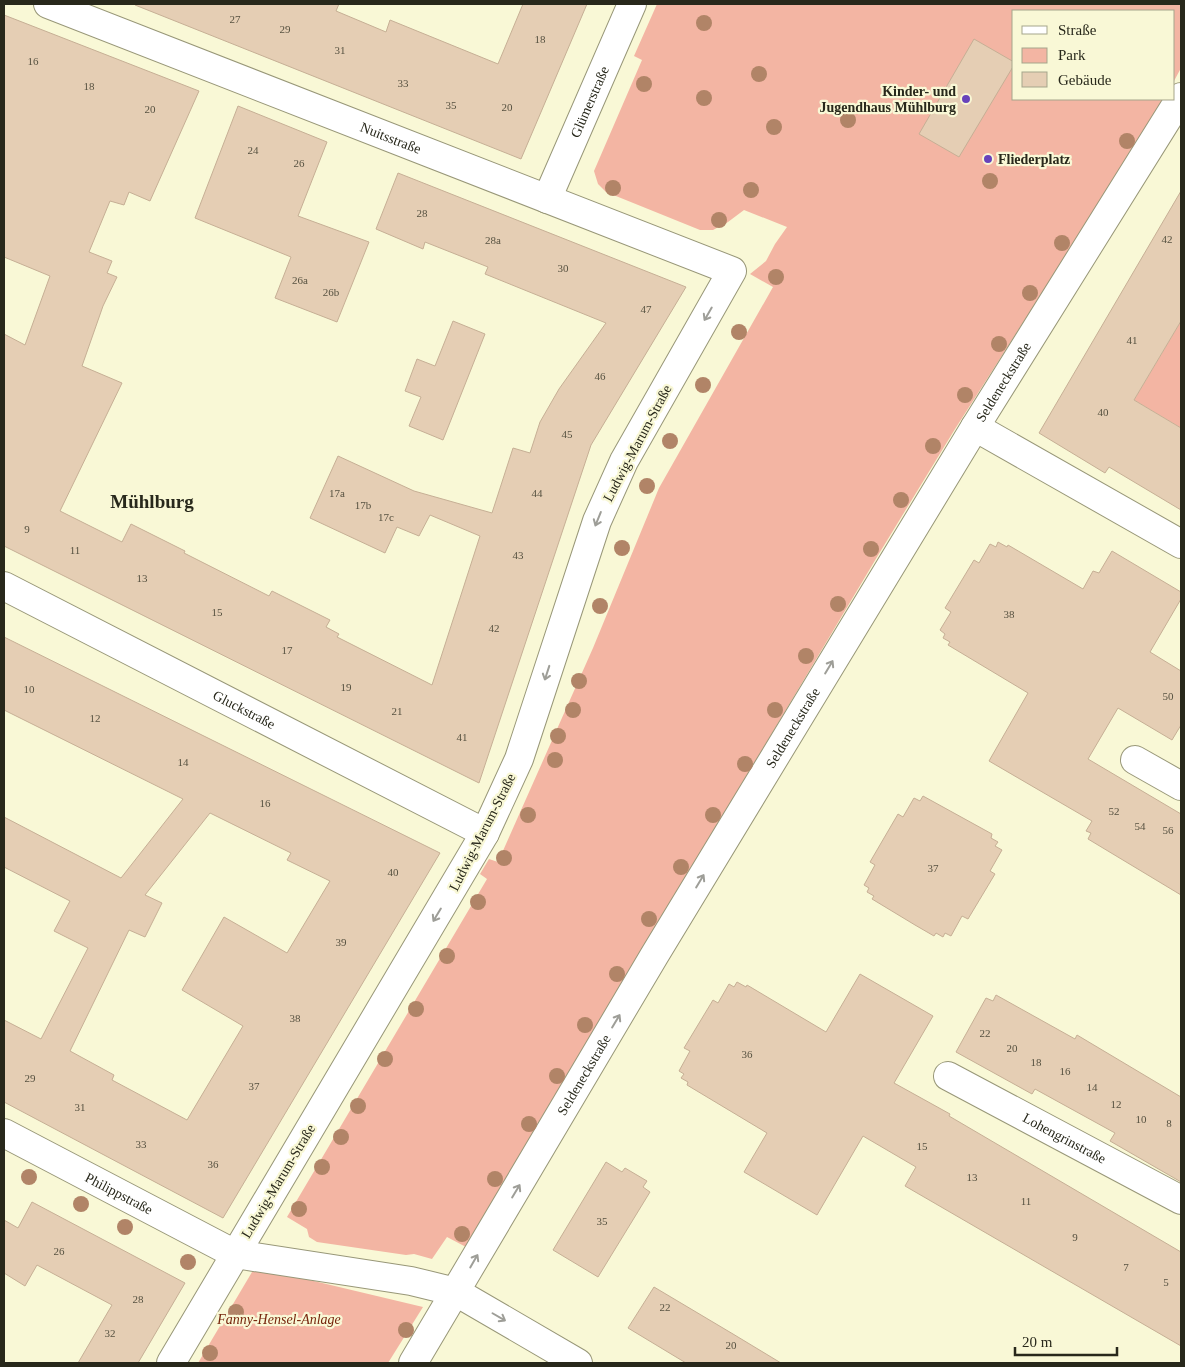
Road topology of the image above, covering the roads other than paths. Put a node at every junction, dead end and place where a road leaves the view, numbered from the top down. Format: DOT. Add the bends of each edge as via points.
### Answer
graph roads {
  1 [pos="48,4"];
  2 [pos="632,4"];
  3 [pos="1181,97"];
  4 [pos="547,199"];
  5 [pos="732,271"];
  6 [pos="975,427"];
  7 [pos="1181,544"];
  8 [pos="4,586"];
  9 [pos="1136,760"];
  10 [pos="1181,786"];
  11 [pos="485,833"];
  12 [pos="948,1076"];
  13 [pos="4,1133"];
  14 [pos="1181,1200"];
  15 [pos="235,1254"];
  16 [pos="456,1292"];
  17 [pos="172,1363"];
  18 [pos="413,1363"];
  19 [pos="578,1363"];
  1 -- 4 [label="street, Nuitsstraße"];
  2 -- 4 [label="street, Glümerstraße"];
  3 -- 6 [label="street, Seldeneckstraße"];
  4 -- 5 [label="street, Nuitsstraße"];
  5 -- 11 [label="street, Ludwig-Marum-Straße, one-way" via="624,461 597,521 519,759"];
  6 -- 7 [label="street"];
  16 -- 6 [label="street, Seldeneckstraße, one-way"];
  8 -- 11 [label="street, Gluckstraße"];
  9 -- 10 [label="street"];
  11 -- 15 [label="street, Ludwig-Marum-Straße, one-way"];
  12 -- 14 [label="street, Lohengrinstraße"];
  13 -- 15 [label="street, Philippstraße"];
  15 -- 16 [label="street, Philippstraße" via="411,1281"];
  15 -- 17 [label="street, Ludwig-Marum-Straße"];
  16 -- 18 [label="street, Seldeneckstraße"];
  16 -- 19 [label="street, Philippstraße, one-way"];
}
